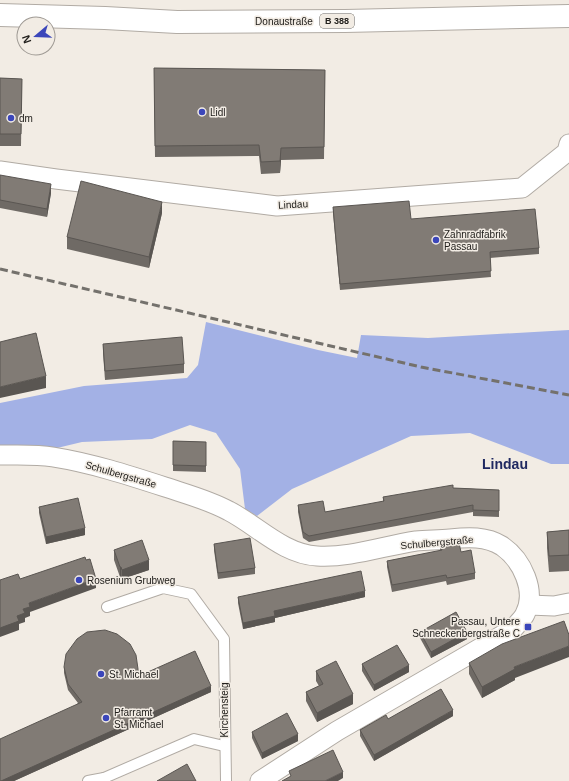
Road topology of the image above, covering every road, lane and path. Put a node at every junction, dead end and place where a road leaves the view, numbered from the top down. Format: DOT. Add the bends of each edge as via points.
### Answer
graph roads {
  1 [pos="0,15"];
  2 [pos="569,16"];
  3 [pos="569,144"];
  4 [pos="0,171"];
  5 [pos="0,455"];
  6 [pos="569,603"];
  7 [pos="529,605"];
  8 [pos="107,607"];
  9 [pos="224,746"];
  10 [pos="103,780"];
  11 [pos="88,781"];
  12 [pos="226,781"];
  13 [pos="260,781"];
  1 -- 2 [label="main road, Donaustraße / B 388" via="177,22"];
  3 -- 4 [label="street, Lindau" via="567,152 522,188 277,206"];
  5 -- 7 [label="street, Schulbergstraße" via="52,457 132,476 197,497 230,511 285,547 317,556 342,555 416,541 482,538 501,546 514,557 523,570 530,593"];
  6 -- 7 [label="street" via="554,606"];
  7 -- 13 [label="street" via="525,615 513,629 337,731"];
  8 -- 9 [label="lane, Kirchensteig" via="163,588 191,594 224,639"];
  9 -- 10 [label="lane" via="194,739"];
  9 -- 12 [label="lane, Kirchensteig"];
  10 -- 11 [label="lane"];
}
